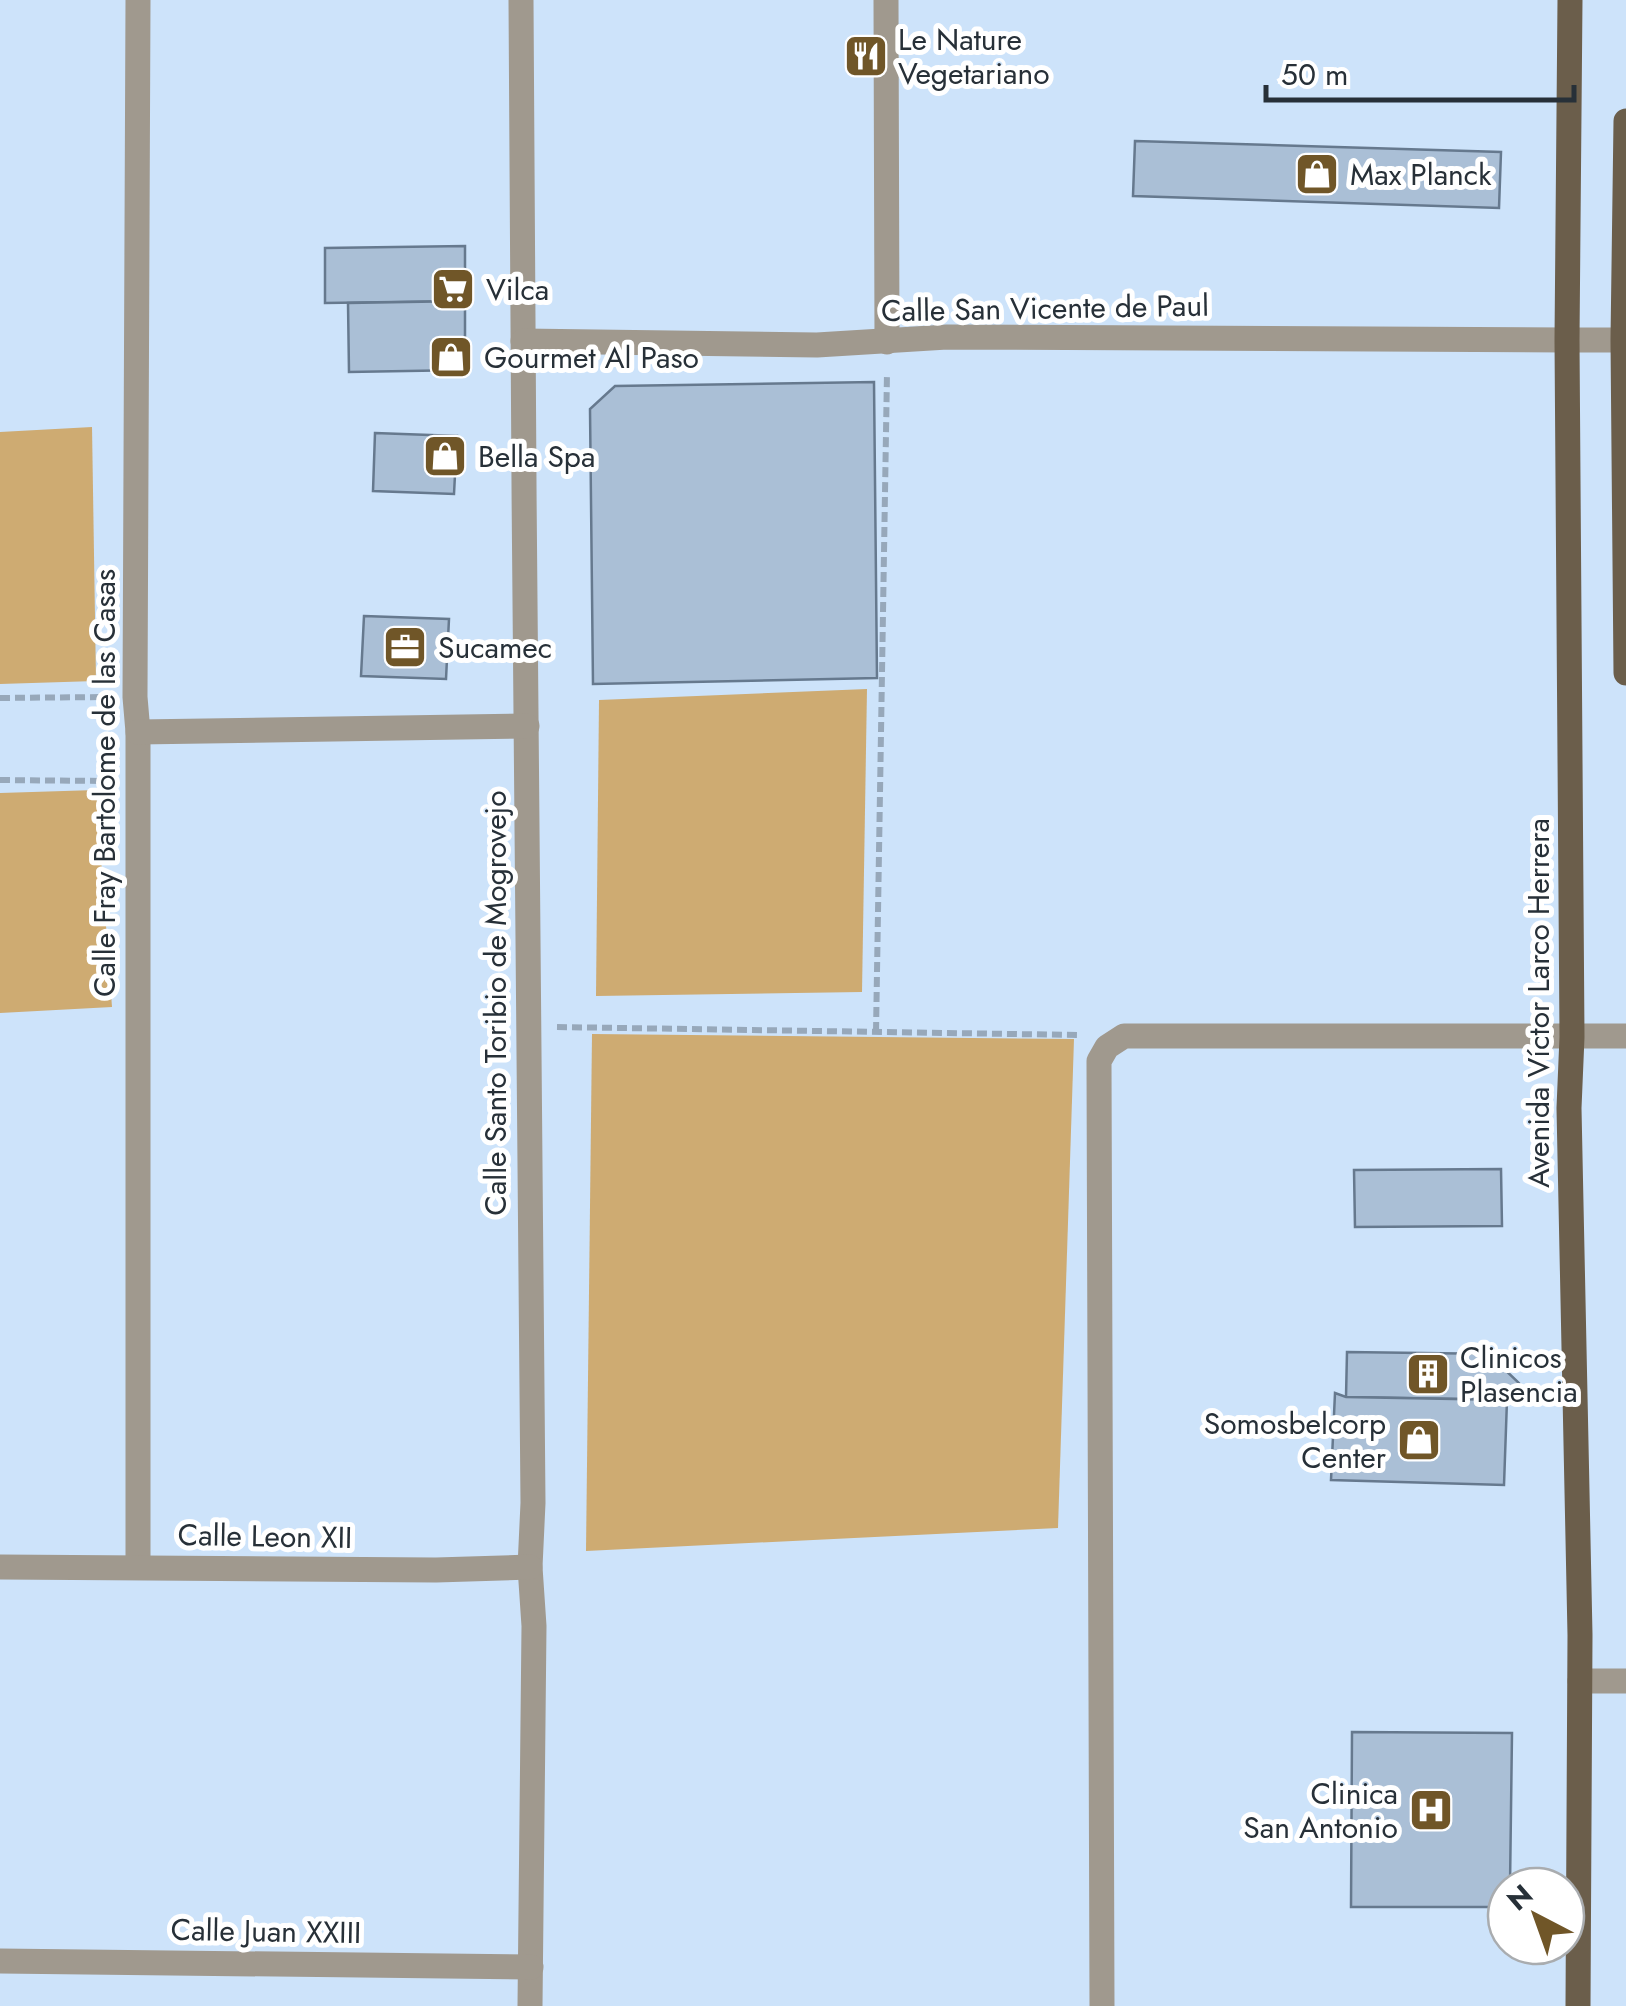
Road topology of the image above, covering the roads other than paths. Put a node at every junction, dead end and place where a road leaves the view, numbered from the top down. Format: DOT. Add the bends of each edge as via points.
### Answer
graph roads {
  1 [pos="138,0"];
  2 [pos="522,0"];
  3 [pos="886,0"];
  4 [pos="1570,0"];
  5 [pos="1626,121"];
  6 [pos="1567,340"];
  7 [pos="1625,340"];
  8 [pos="523,342"];
  9 [pos="888,342"];
  10 [pos="1626,672"];
  11 [pos="527,726"];
  12 [pos="138,732"];
  13 [pos="1572,1036"];
  14 [pos="1626,1036"];
  15 [pos="138,1566"];
  16 [pos="0,1567"];
  17 [pos="530,1567"];
  18 [pos="1626,1681"];
  19 [pos="1580,1682"];
  20 [pos="0,1960"];
  21 [pos="531,1967"];
  22 [pos="530,2006"];
  23 [pos="1102,2006"];
  24 [pos="1578,2006"];
  1 -- 12 [label="street, Calle Fray Bartolome de las Casas"];
  2 -- 8 [label="street, Calle Santo Toribio de Mogrovejo"];
  3 -- 9 [label="street"];
  4 -- 6 [label="main road, Avenida Víctor Larco Herrera"];
  5 -- 7 [label="main road"];
  6 -- 7 [label="street, Calle San Vicente de Paul"];
  6 -- 9 [label="street, Calle San Vicente de Paul"];
  6 -- 13 [label="main road, Avenida Víctor Larco Herrera"];
  7 -- 10 [label="main road"];
  8 -- 9 [label="street, Calle San Vicente de Paul"];
  8 -- 11 [label="street, Calle Santo Toribio de Mogrovejo"];
  11 -- 12 [label="street"];
  11 -- 17 [label="street, Calle Santo Toribio de Mogrovejo"];
  12 -- 15 [label="street, Calle Fray Bartolome de las Casas"];
  13 -- 14 [label="street"];
  13 -- 19 [label="main road, Avenida Víctor Larco Herrera"];
  13 -- 23 [label="street" via="1124,1036 1099,1061"];
  15 -- 16 [label="street, Calle Leon XII"];
  15 -- 17 [label="street, Calle Leon XII"];
  17 -- 21 [label="street, Calle Santo Toribio de Mogrovejo"];
  18 -- 19 [label="street"];
  19 -- 24 [label="main road, Avenida Víctor Larco Herrera"];
  20 -- 21 [label="street, Calle Juan XXIII"];
  21 -- 22 [label="street, Calle Santo Toribio de Mogrovejo"];
}
